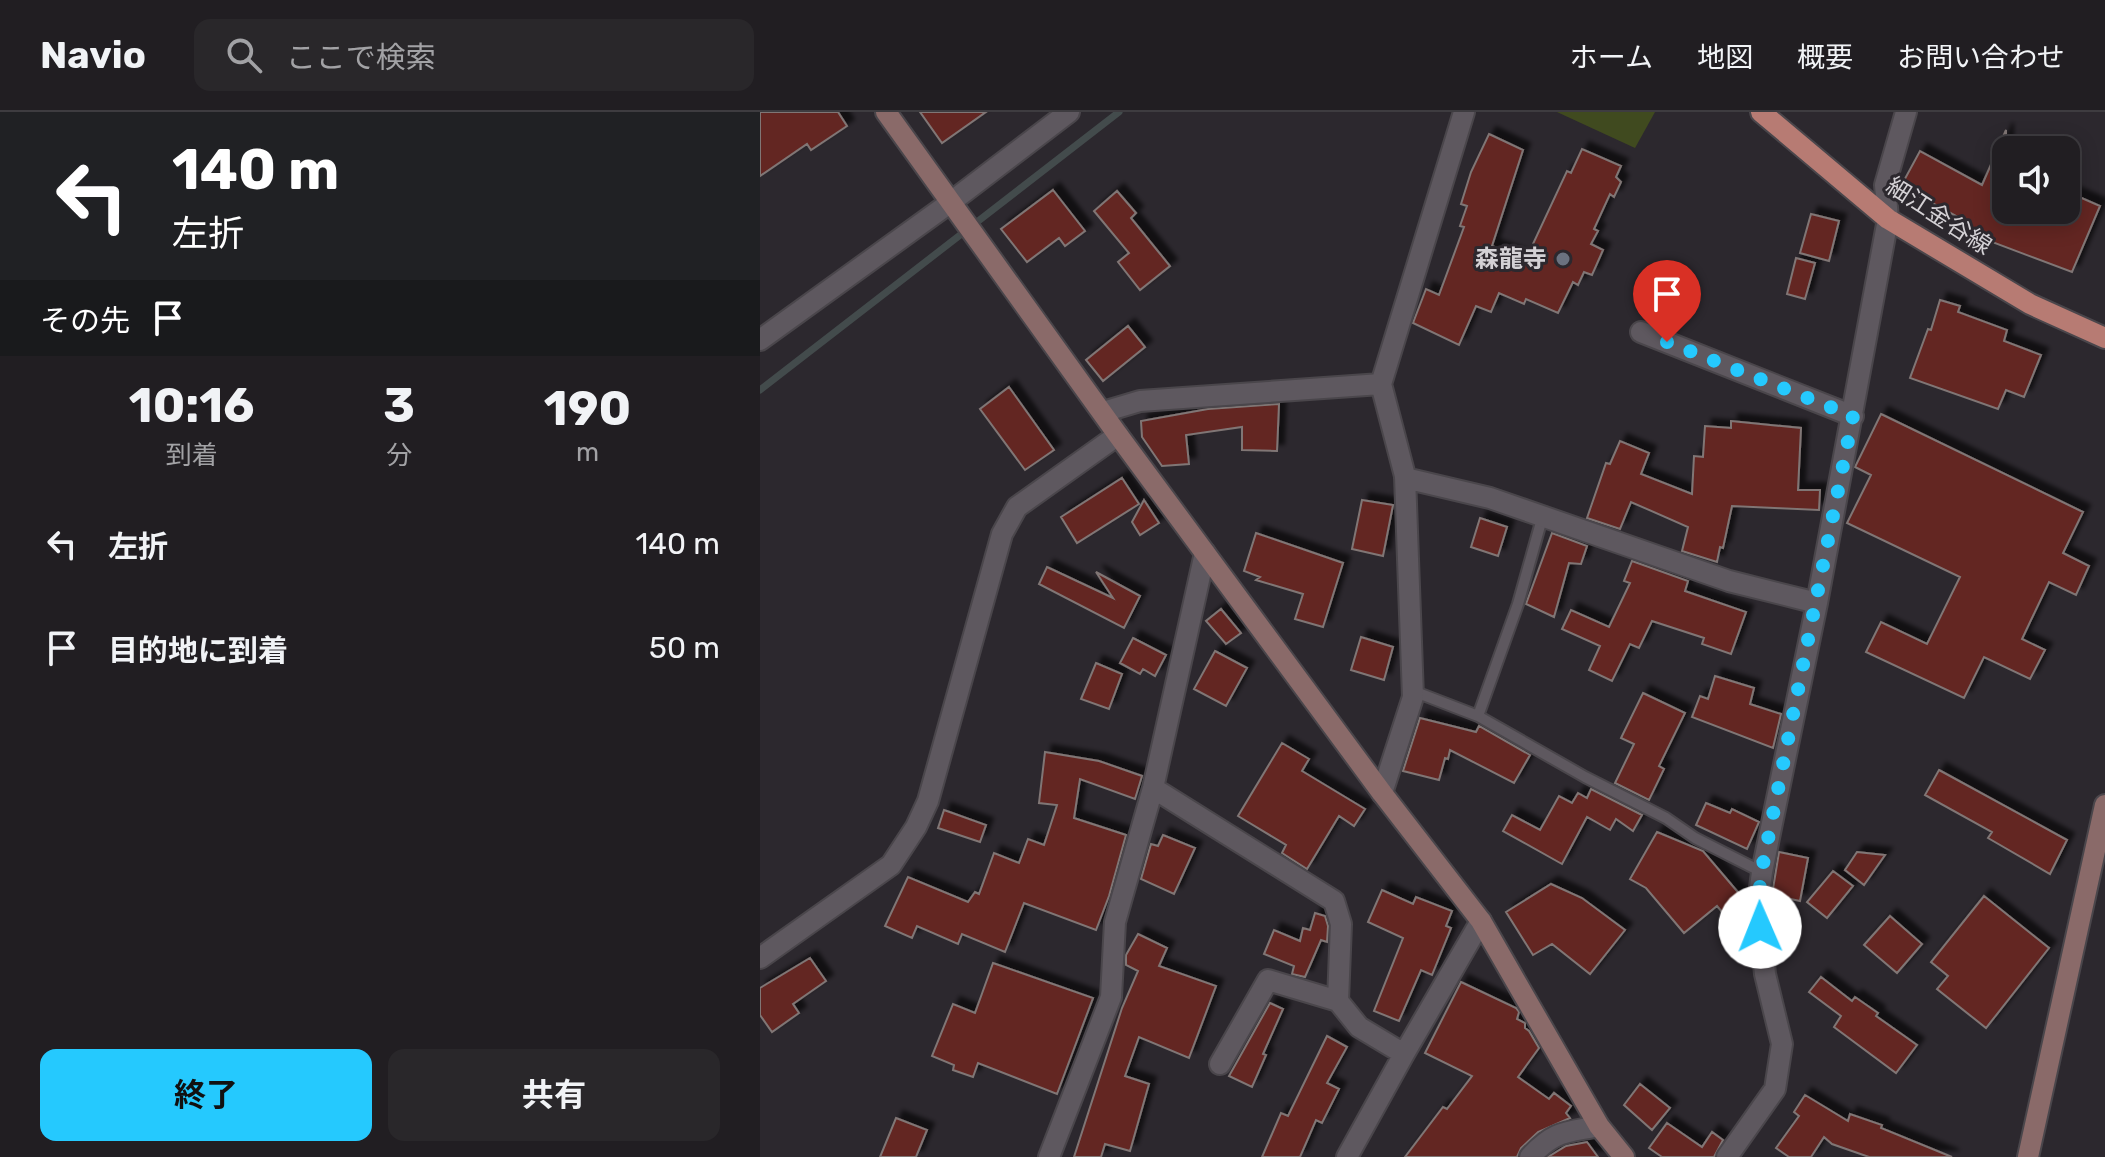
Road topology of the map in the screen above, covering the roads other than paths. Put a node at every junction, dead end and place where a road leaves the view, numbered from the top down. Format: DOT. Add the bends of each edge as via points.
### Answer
graph roads {
  1 [pos="886,112"];
  2 [pos="1069,112"];
  3 [pos="1464,112"];
  4 [pos="1761,112"];
  5 [pos="1906,112"];
  6 [pos="956,208"];
  7 [pos="1888,219"];
  8 [pos="1641,332"];
  9 [pos="2105,338"];
  10 [pos="760,340"];
  11 [pos="1381,384"];
  12 [pos="1103,412"];
  13 [pos="1853,416"];
  14 [pos="1118,435"];
  15 [pos="1405,478"];
  16 [pos="1543,515"];
  17 [pos="1205,553"];
  18 [pos="1817,603"];
  19 [pos="1413,691"];
  20 [pos="1478,716"];
  21 [pos="1153,788"];
  22 [pos="1382,793"];
  23 [pos="2104,812"];
  24 [pos="1762,872"];
  25 [pos="1481,921"];
  26 [pos="760,958"];
  27 [pos="1338,1001"];
  28 [pos="1404,1054"];
  29 [pos="1220,1064"];
  30 [pos="1599,1126"];
  31 [pos="1049,1157"];
  32 [pos="1347,1157"];
  33 [pos="1530,1157"];
  34 [pos="1624,1157"];
  35 [pos="1727,1157"];
  36 [pos="2028,1157"];
  1 -- 6 [label="street"];
  2 -- 6 [label="street"];
  3 -- 11 [label="street"];
  4 -- 7 [label="main road, 細江金谷線"];
  5 -- 7 [label="street" via="1885,185"];
  6 -- 10 [label="street"];
  6 -- 12 [label="street"];
  7 -- 9 [label="main road, 細江金谷線" via="2030,304"];
  7 -- 13 [label="street"];
  8 -- 13 [label="street"];
  11 -- 12 [label="street" via="1140,401"];
  11 -- 15 [label="street"];
  12 -- 14 [label="street"];
  13 -- 18 [label="street"];
  14 -- 17 [label="street"];
  14 -- 26 [label="street" via="1017,507 1002,534 928,801 891,865"];
  15 -- 16 [label="street"];
  15 -- 19 [label="street"];
  16 -- 18 [label="street" via="1729,581"];
  16 -- 20 [label="lane"];
  17 -- 21 [label="street"];
  17 -- 22 [label="street"];
  18 -- 24 [label="street"];
  19 -- 20 [label="lane"];
  19 -- 22 [label="street"];
  20 -- 24 [label="lane"];
  21 -- 27 [label="street" via="1334,901 1341,924"];
  21 -- 31 [label="street" via="1115,922 1111,997"];
  22 -- 25 [label="street"];
  23 -- 36 [label="street"];
  24 -- 35 [label="street" via="1758,903 1765,974 1782,1044 1775,1089"];
  25 -- 28 [label="street"];
  25 -- 30 [label="street"];
  27 -- 28 [label="street" via="1359,1027"];
  27 -- 29 [label="street" via="1268,980"];
  28 -- 32 [label="street"];
  30 -- 33 [label="street" via="1555,1135"];
  30 -- 34 [label="street"];
}
